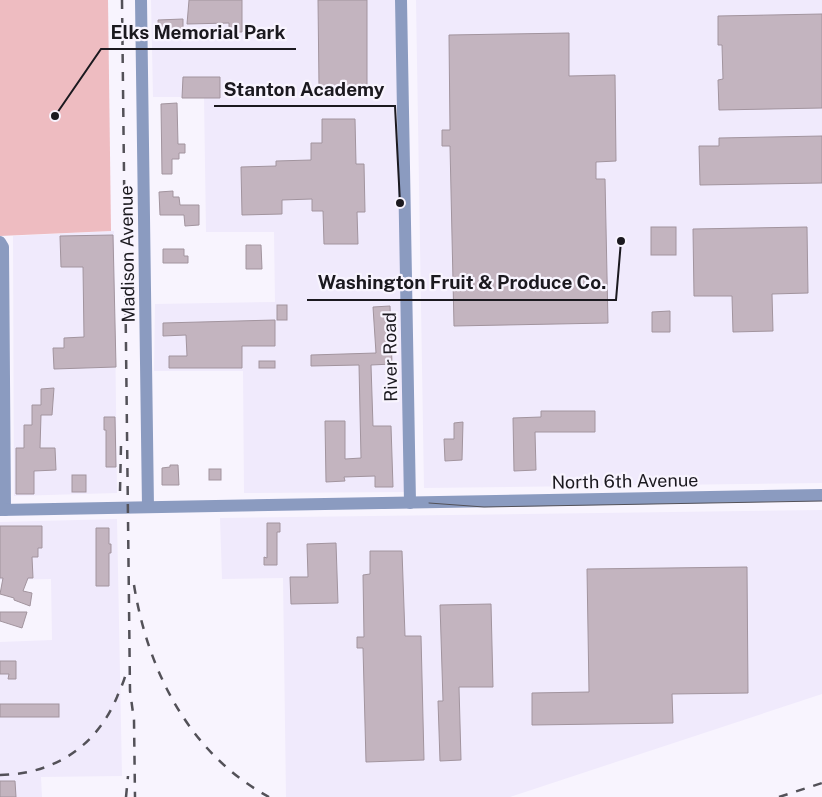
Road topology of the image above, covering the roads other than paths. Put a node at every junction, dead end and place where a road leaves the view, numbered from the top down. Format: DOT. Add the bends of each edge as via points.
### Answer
graph roads {
  1 [pos="140,0"];
  2 [pos="401,0"];
  3 [pos="0,242"];
  4 [pos="822,495"];
  5 [pos="410,503"];
  6 [pos="148,507"];
  7 [pos="3,510"];
  1 -- 6 [label="street, Madison Avenue"];
  2 -- 5 [label="street, River Road"];
  3 -- 7 [label="street"];
  4 -- 5 [label="street, North 6th Avenue"];
  5 -- 6 [label="street, North 6th Avenue"];
  6 -- 7 [label="street, North 6th Avenue"];
}
